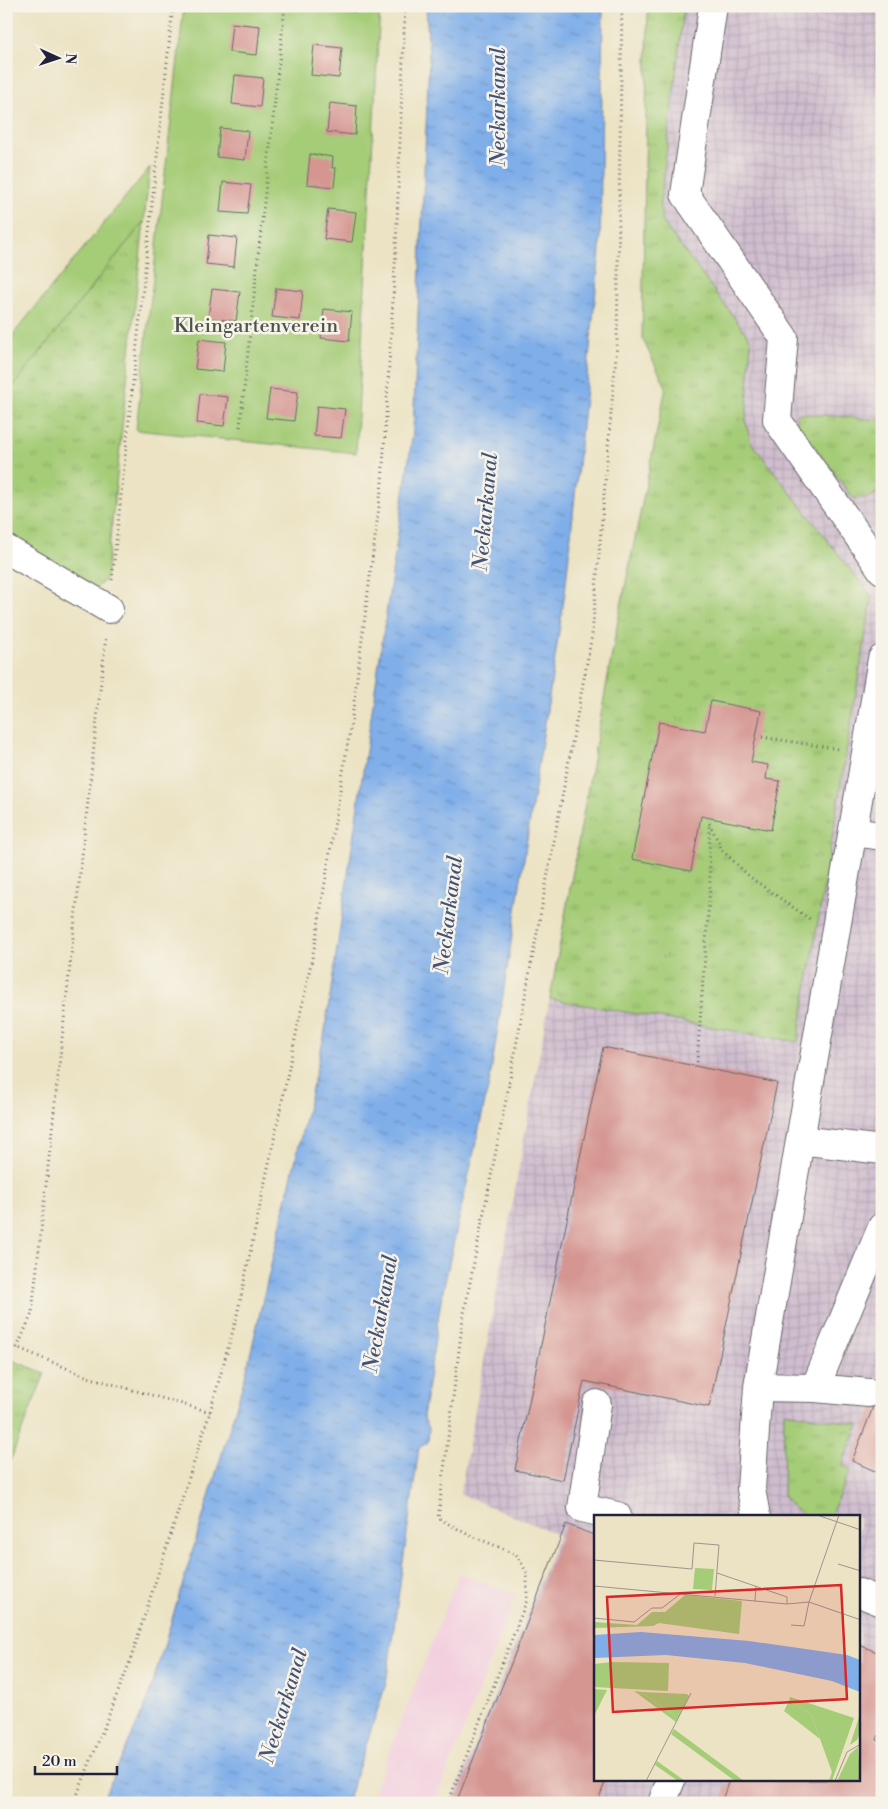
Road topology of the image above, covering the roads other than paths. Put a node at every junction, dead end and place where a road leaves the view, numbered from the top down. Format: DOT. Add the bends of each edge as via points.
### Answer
graph roads {
  1 [pos="713,6"];
  2 [pos="6,549"];
  3 [pos="882,570"];
  4 [pos="109,609"];
  5 [pos="882,659"];
  6 [pos="853,832"];
  7 [pos="882,836"];
  8 [pos="800,1140"];
  9 [pos="882,1150"];
  10 [pos="882,1227"];
  11 [pos="758,1387"];
  12 [pos="815,1388"];
  13 [pos="870,1393"];
  14 [pos="597,1404"];
  15 [pos="614,1515"];
  16 [pos="756,1515"];
  17 [pos="860,1593"];
  18 [pos="882,1602"];
  19 [pos="670,1782"];
  20 [pos="662,1803"];
  1 -- 3 [label="lane" via="685,194 784,338 777,420"];
  2 -- 4 [label="lane"];
  5 -- 6 [label="lane"];
  6 -- 7 [label="lane"];
  6 -- 8 [label="lane"];
  8 -- 9 [label="lane"];
  8 -- 11 [label="lane"];
  10 -- 12 [label="lane"];
  11 -- 12 [label="lane"];
  11 -- 16 [label="lane" via="751,1489"];
  12 -- 13 [label="lane"];
  14 -- 15 [label="lane" via="582,1508"];
  17 -- 18 [label="lane"];
  19 -- 20 [label="lane"];
}
